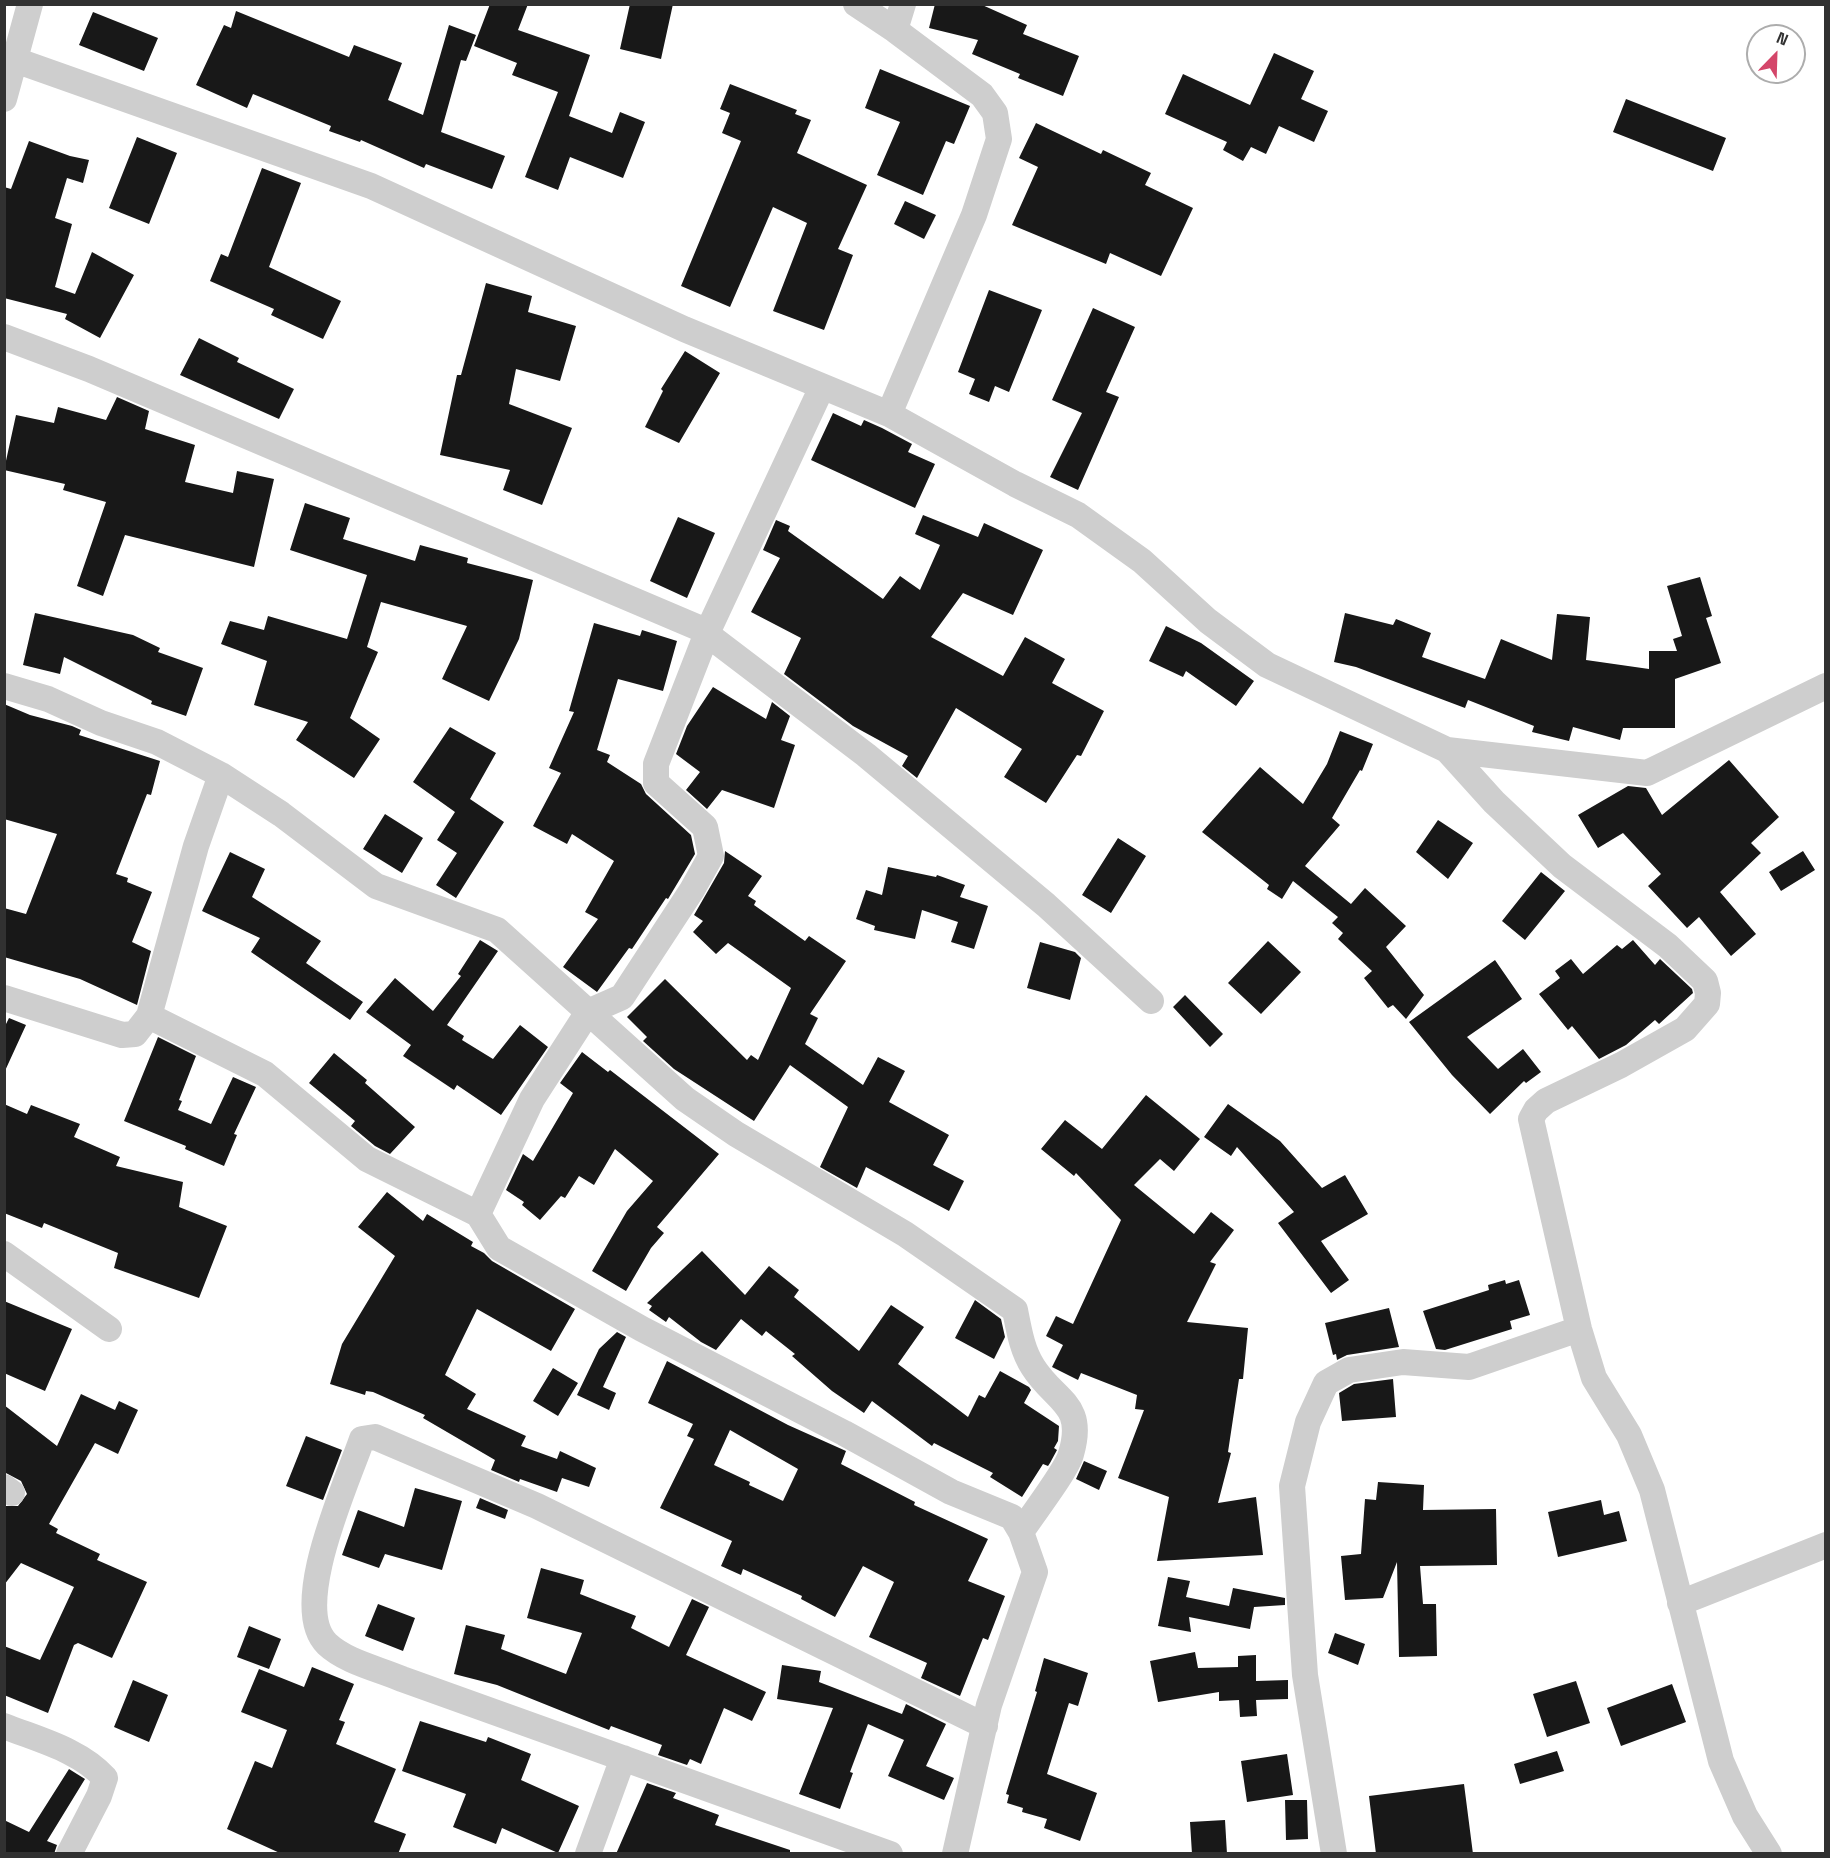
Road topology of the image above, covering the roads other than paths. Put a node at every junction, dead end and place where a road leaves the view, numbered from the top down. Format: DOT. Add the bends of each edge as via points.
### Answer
graph roads {
  1 [pos="30,4"];
  2 [pos="856,4"];
  3 [pos="903,4"];
  4 [pos="895,30"];
  5 [pos="15,60"];
  6 [pos="4,99"];
  7 [pos="4,337"];
  8 [pos="822,387"];
  9 [pos="889,414"];
  10 [pos="707,633"];
  11 [pos="4,686"];
  12 [pos="1826,686"];
  13 [pos="1447,750"];
  14 [pos="221,775"];
  15 [pos="4,998"];
  16 [pos="1151,1001"];
  17 [pos="588,1012"];
  18 [pos="149,1016"];
  19 [pos="478,1214"];
  20 [pos="4,1254"];
  21 [pos="109,1329"];
  22 [pos="1579,1329"];
  23 [pos="1021,1532"];
  24 [pos="1826,1545"];
  25 [pos="1680,1603"];
  26 [pos="4,1726"];
  27 [pos="985,1726"];
  28 [pos="623,1758"];
  29 [pos="69,1854"];
  30 [pos="588,1854"];
  31 [pos="890,1854"];
  32 [pos="955,1854"];
  33 [pos="1334,1854"];
  34 [pos="1769,1854"];
  1 -- 5 [label="street"];
  2 -- 4 [label="street"];
  3 -- 4 [label="street"];
  4 -- 9 [label="street" via="982,96 995,113 999,139 974,215"];
  5 -- 6 [label="street"];
  5 -- 8 [label="street" via="371,186"];
  7 -- 10 [label="street" via="89,369"];
  8 -- 9 [label="street"];
  8 -- 10 [label="street"];
  9 -- 13 [label="street" via="1078,514 1142,561 1208,621 1267,665"];
  10 -- 16 [label="street" via="866,755 1046,905"];
  10 -- 17 [label="street" via="656,764 656,783 705,827 711,856 622,997"];
  11 -- 14 [label="street" via="157,742"];
  12 -- 13 [label="street" via="1647,772"];
  13 -- 22 [label="street" via="1494,802 1562,866 1668,946 1705,981 1708,993 1707,1004 1685,1029 1546,1101 1531,1119"];
  14 -- 17 [label="street" via="281,814 376,886 497,930"];
  14 -- 18 [label="street" via="196,846"];
  15 -- 18 [label="street" via="122,1035 135,1034"];
  17 -- 19 [label="street" via="532,1099"];
  17 -- 23 [label="street" via="685,1099 736,1134 905,1234 1015,1310 1020,1339 1034,1368 1063,1399 1076,1421 1071,1456"];
  18 -- 19 [label="street" via="265,1074 367,1159"];
  19 -- 23 [label="street" via="499,1248 642,1329 951,1492 1012,1517"];
  20 -- 21 [label="street"];
  22 -- 25 [label="street" via="1594,1378 1629,1435 1652,1490"];
  22 -- 33 [label="street" via="1469,1367 1403,1362 1349,1370 1326,1383 1308,1422 1292,1486 1305,1675"];
  23 -- 27 [label="street" via="1035,1572"];
  24 -- 25 [label="street"];
  25 -- 34 [label="street" via="1720,1761 1745,1816"];
  26 -- 29 [label="street" via="94,1765 105,1778"];
  27 -- 28 [label="street" via="537,1506 375,1437 363,1439 318,1564 313,1616 326,1643 349,1658 402,1679"];
  27 -- 32 [label="street"];
  28 -- 30 [label="street"];
  28 -- 31 [label="street"];
}
